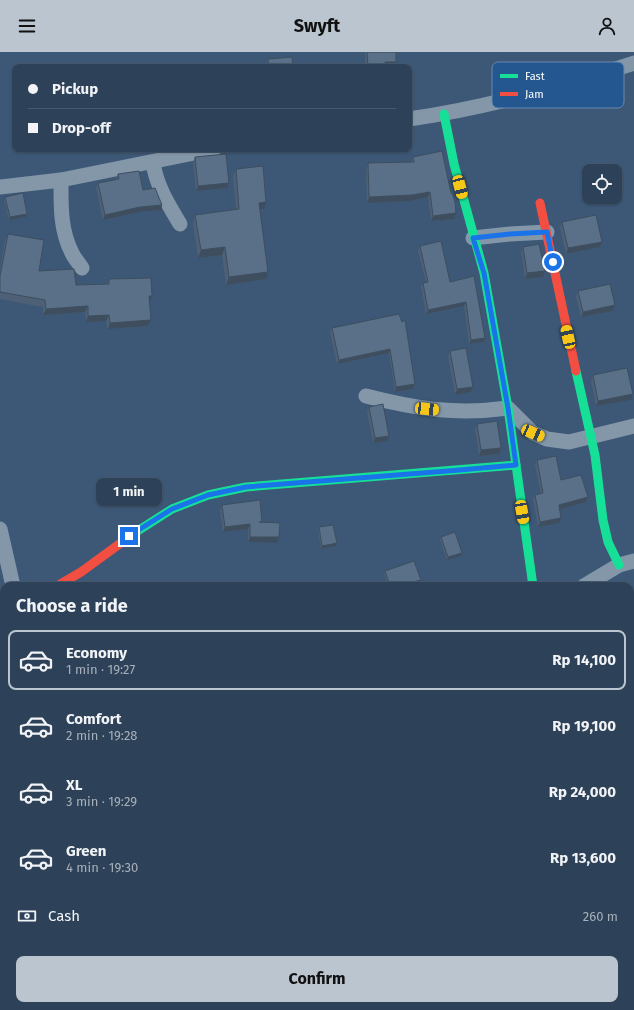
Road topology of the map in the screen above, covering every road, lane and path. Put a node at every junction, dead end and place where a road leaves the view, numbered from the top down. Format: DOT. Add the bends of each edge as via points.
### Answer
graph roads {
  1 [pos="634,63"];
  2 [pos="624,66"];
  3 [pos="492,103"];
  4 [pos="444,114"];
  5 [pos="412,119"];
  6 [pos="200,152"];
  7 [pos="153,162"];
  8 [pos="61,180"];
  9 [pos="0,187"];
  10 [pos="540,202"];
  11 [pos="180,224"];
  12 [pos="547,232"];
  13 [pos="473,238"];
  14 [pos="82,268"];
  15 [pos="366,396"];
  16 [pos="508,408"];
  17 [pos="634,426"];
  18 [pos="591,437"];
  19 [pos="516,465"];
  20 [pos="0,529"];
  21 [pos="634,562"];
  22 [pos="619,565"];
  23 [pos="12,582"];
  24 [pos="64,582"];
  25 [pos="532,582"];
  26 [pos="591,582"];
  1 -- 2 [label="street"];
  3 -- 4 [label="street"];
  4 -- 5 [label="street"];
  4 -- 13 [label="street"];
  6 -- 7 [label="street"];
  7 -- 8 [label="street"];
  7 -- 11 [label="street" via="160,187"];
  8 -- 9 [label="street"];
  8 -- 14 [label="street" via="62,221 72,254"];
  10 -- 12 [label="street"];
  12 -- 13 [label="street"];
  12 -- 18 [label="street" via="564,321"];
  13 -- 16 [label="street" via="484,273"];
  15 -- 16 [label="street" via="451,412"];
  16 -- 18 [label="street" via="533,433 547,439 569,442"];
  16 -- 19 [label="street"];
  17 -- 18 [label="street"];
  18 -- 22 [label="street" via="603,520 608,542"];
  19 -- 24 [label="street" via="246,487 208,495 172,509"];
  19 -- 25 [label="street"];
  20 -- 23 [label="street"];
  21 -- 22 [label="street"];
  22 -- 26 [label="street"];
}
